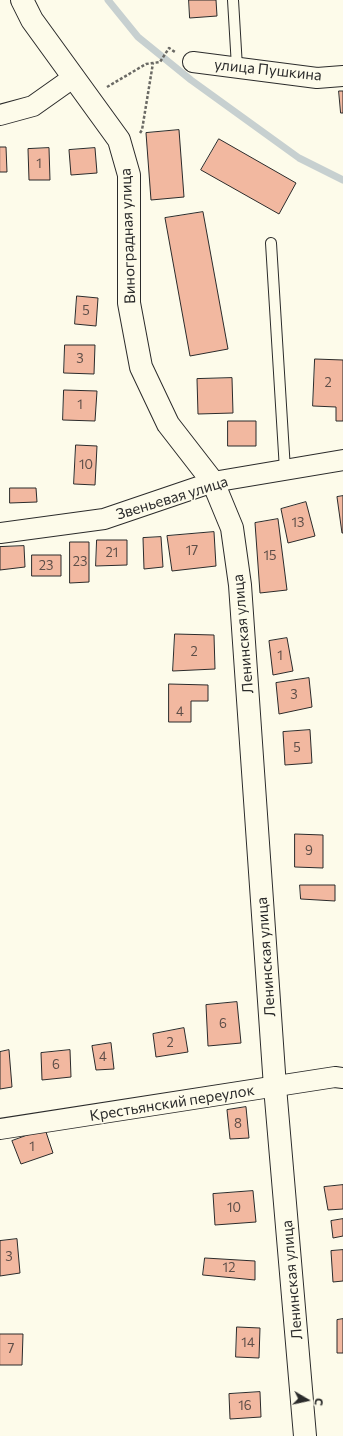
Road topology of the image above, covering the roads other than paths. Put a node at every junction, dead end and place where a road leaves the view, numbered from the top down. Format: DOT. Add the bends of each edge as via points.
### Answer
graph roads {
  1 [pos="22,0"];
  2 [pos="233,0"];
  3 [pos="193,62"];
  4 [pos="237,67"];
  5 [pos="343,76"];
  6 [pos="74,77"];
  7 [pos="0,115"];
  8 [pos="271,243"];
  9 [pos="343,460"];
  10 [pos="285,470"];
  11 [pos="213,482"];
  12 [pos="0,533"];
  13 [pos="343,1078"];
  14 [pos="275,1087"];
  15 [pos="0,1129"];
  16 [pos="305,1436"];
  1 -- 6 [label="street, Виноградная улица" via="32,20"];
  2 -- 4 [label="lane"];
  3 -- 4 [label="street, улица Пушкина"];
  4 -- 5 [label="street, улица Пушкина" via="317,78"];
  6 -- 7 [label="street" via="33,106"];
  6 -- 11 [label="street, Виноградная улица" via="119,140 129,175 129,303 141,367 168,424"];
  8 -- 10 [label="lane"];
  9 -- 10 [label="street, Звеньевая улица"];
  10 -- 11 [label="street, Звеньевая улица"];
  11 -- 12 [label="street, Звеньевая улица" via="104,519"];
  11 -- 14 [label="street, Ленинская улица" via="232,528 240,585"];
  13 -- 14 [label="street, Крестьянский переулок" via="335,1077"];
  14 -- 15 [label="street, Крестьянский переулок"];
  14 -- 16 [label="street, Ленинская улица"];
}
